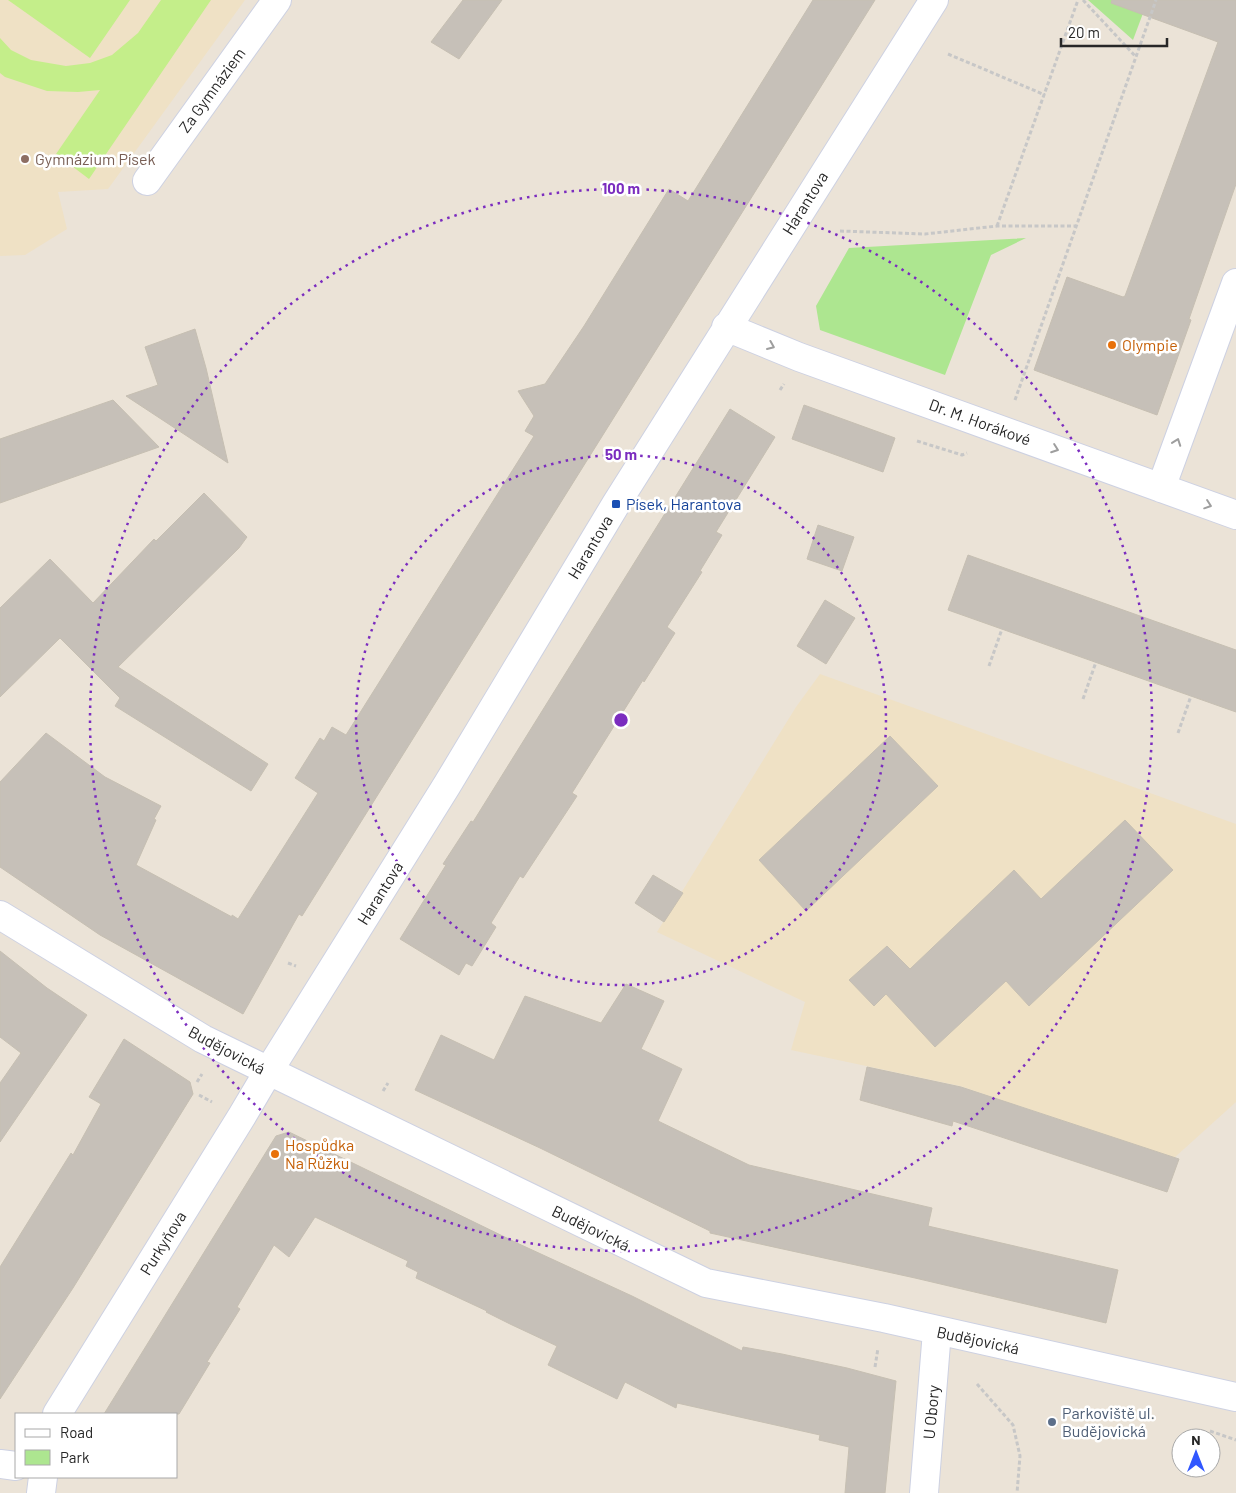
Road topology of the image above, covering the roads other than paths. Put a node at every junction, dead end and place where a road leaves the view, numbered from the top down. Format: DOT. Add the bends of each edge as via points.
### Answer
graph roads {
  1 [pos="277,0"];
  2 [pos="934,0"];
  3 [pos="147,181"];
  4 [pos="1236,282"];
  5 [pos="726,327"];
  6 [pos="1161,488"];
  7 [pos="1236,515"];
  8 [pos="0,915"];
  9 [pos="268,1072"];
  10 [pos="937,1331"];
  11 [pos="1236,1397"];
  12 [pos="59,1413"];
  13 [pos="0,1464"];
  14 [pos="15,1466"];
  15 [pos="43,1478"];
  16 [pos="41,1493"];
  17 [pos="924,1493"];
  1 -- 3 [label="street, Za Gymnáziem"];
  2 -- 5 [label="street, Harantova"];
  6 -- 4 [label="street, one-way"];
  5 -- 6 [label="street, Dr. M. Horákové, one-way"];
  5 -- 9 [label="street, Harantova"];
  6 -- 7 [label="street, Dr. M. Horákové, one-way"];
  8 -- 9 [label="street, Budějovická" via="203,1039"];
  9 -- 10 [label="street, Budějovická" via="706,1283"];
  9 -- 12 [label="street, Purkyňova"];
  10 -- 11 [label="street, Budějovická"];
  10 -- 17 [label="street, U Obory"];
  13 -- 14 [label="street"];
  15 -- 16 [label="street"];
}
